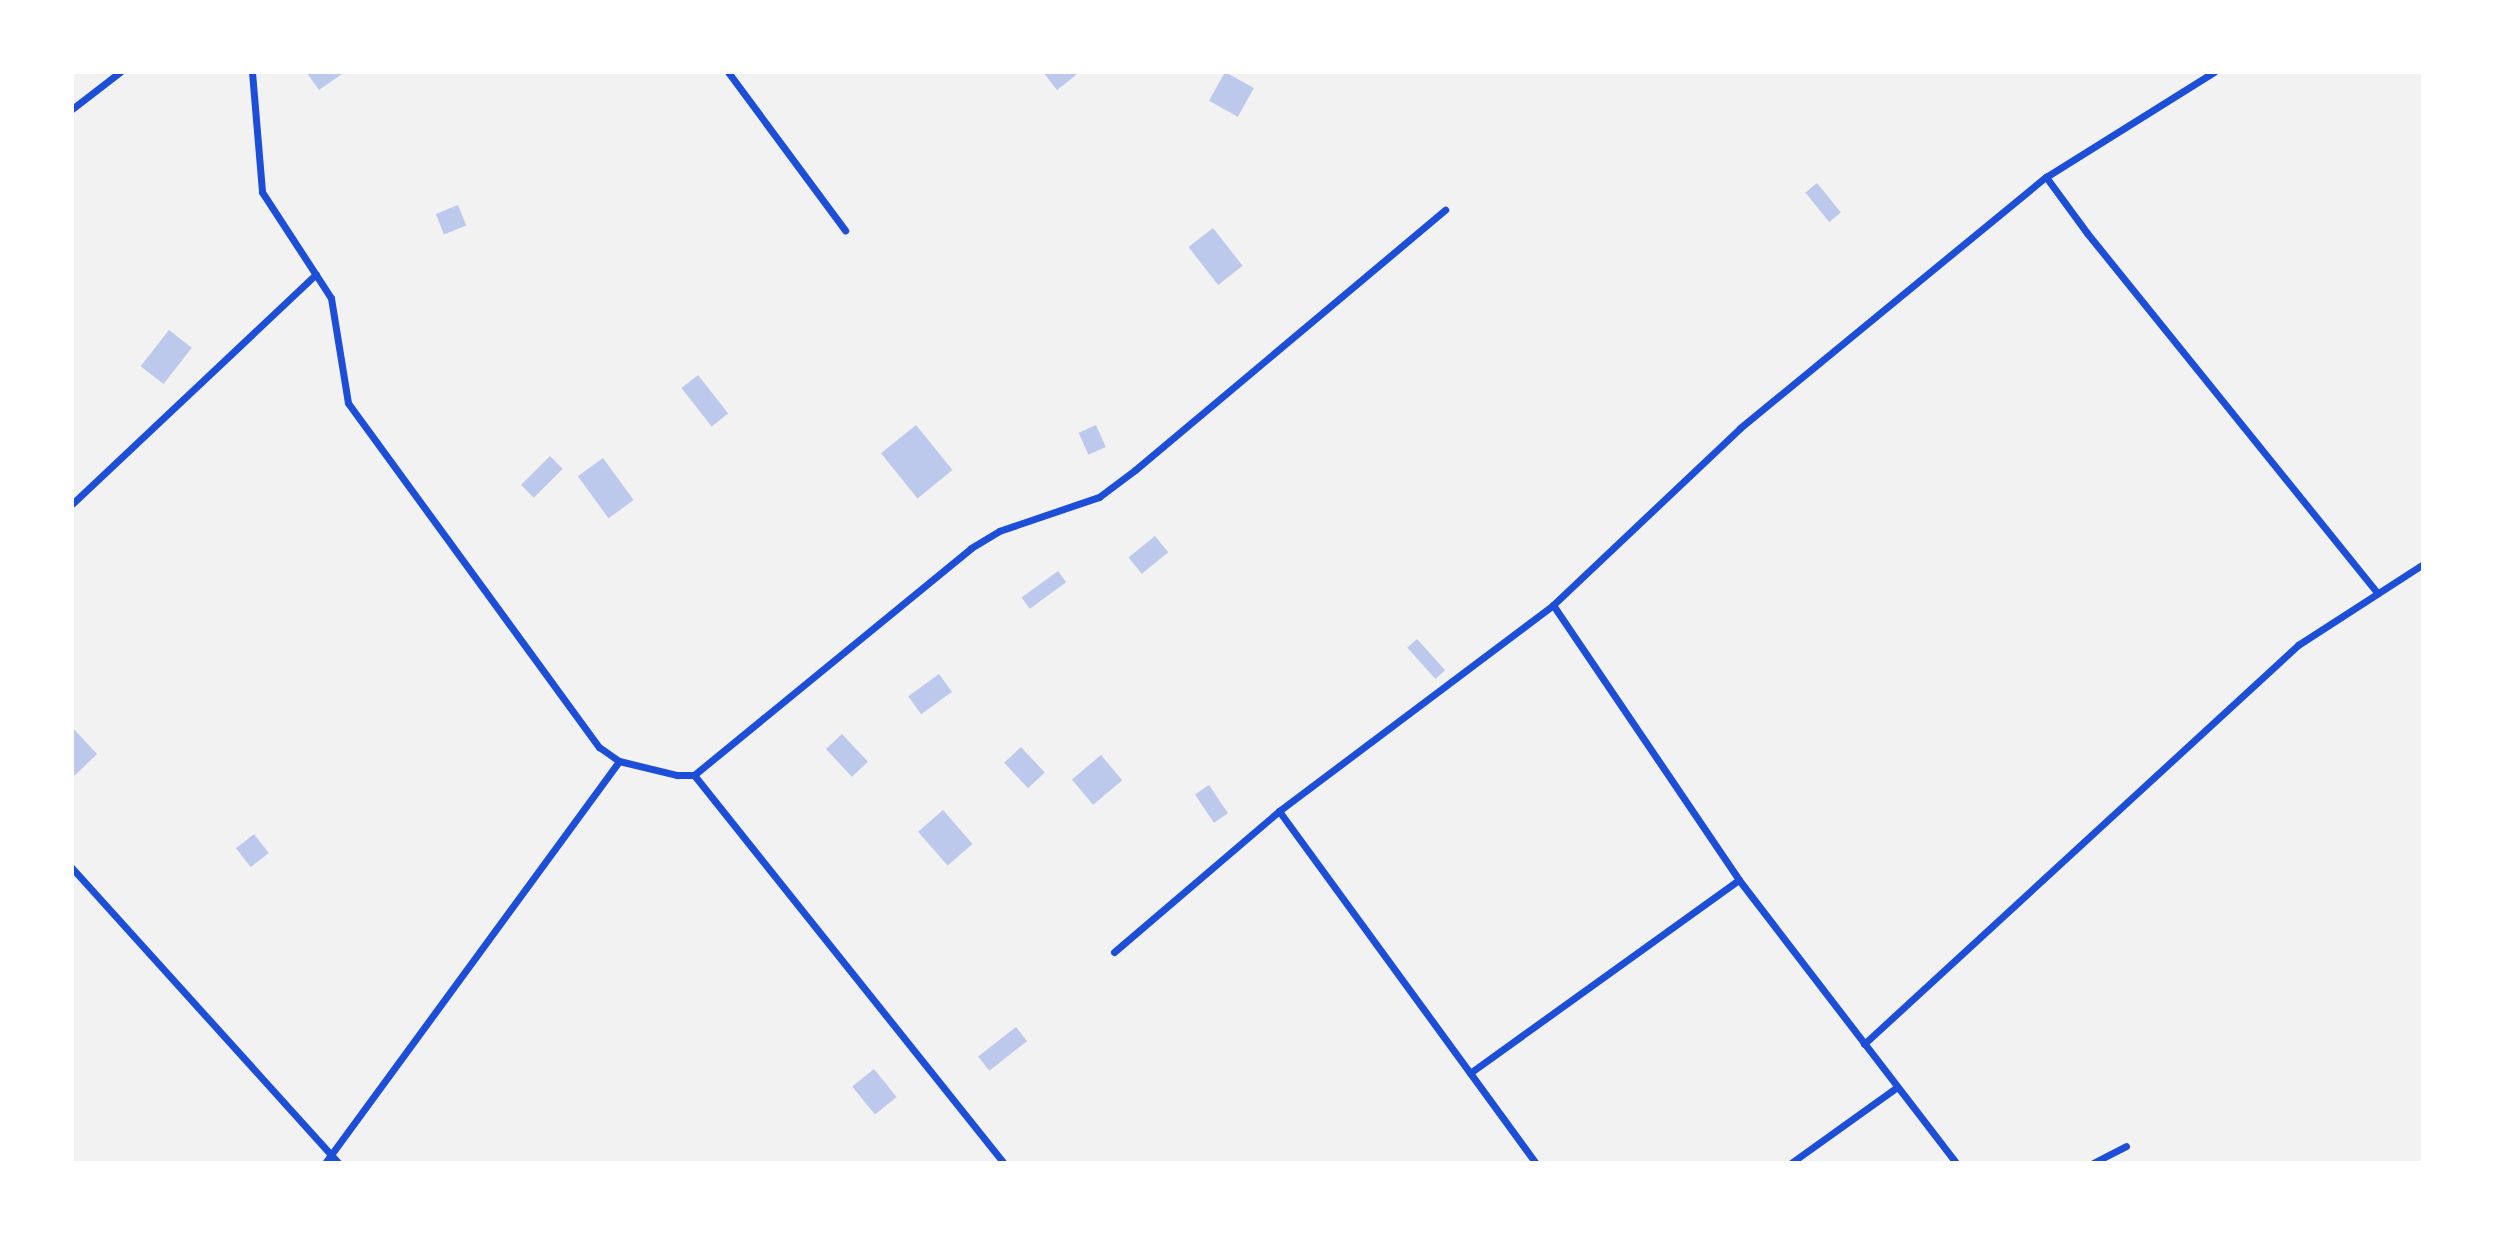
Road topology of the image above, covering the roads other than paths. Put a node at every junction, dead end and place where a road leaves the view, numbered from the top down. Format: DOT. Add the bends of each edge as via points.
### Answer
graph roads {
  1 [pos="120,72"];
  2 [pos="252,72"];
  3 [pos="728,72"];
  4 [pos="2214,72"];
  5 [pos="72,109"];
  6 [pos="2046,177"];
  7 [pos="1445,210"];
  8 [pos="845,230"];
  9 [pos="316,274"];
  10 [pos="72,504"];
  11 [pos="2423,564"];
  12 [pos="2378,593"];
  13 [pos="1553,605"];
  14 [pos="619,761"];
  15 [pos="694,775"];
  16 [pos="1279,811"];
  17 [pos="72,868"];
  18 [pos="1739,880"];
  19 [pos="1114,952"];
  20 [pos="1864,1044"];
  21 [pos="1470,1073"];
  22 [pos="1897,1087"];
  23 [pos="2126,1146"];
  24 [pos="331,1154"];
  25 [pos="325,1163"];
  26 [pos="339,1163"];
  27 [pos="1004,1163"];
  28 [pos="1536,1163"];
  29 [pos="1791,1163"];
  30 [pos="1956,1163"];
  31 [pos="2093,1163"];
  1 -- 5 [label="street"];
  2 -- 9 [label="street" via="262,192"];
  3 -- 8 [label="street"];
  4 -- 6 [label="street"];
  6 -- 12 [label="street"];
  6 -- 13 [label="street" via="1740,428"];
  7 -- 15 [label="street" via="1126,477 1099,497 999,531 971,548"];
  9 -- 10 [label="street"];
  9 -- 14 [label="street" via="331,298 348,402 599,747"];
  11 -- 12 [label="street"];
  12 -- 20 [label="street" via="2298,645"];
  13 -- 16 [label="street"];
  13 -- 18 [label="street"];
  14 -- 15 [label="street"];
  14 -- 24 [label="street"];
  15 -- 27 [label="street"];
  16 -- 19 [label="street"];
  16 -- 21 [label="street"];
  17 -- 24 [label="street"];
  18 -- 20 [label="street"];
  18 -- 21 [label="street"];
  20 -- 22 [label="street"];
  21 -- 28 [label="street"];
  22 -- 29 [label="street"];
  22 -- 30 [label="street"];
  23 -- 31 [label="street"];
  24 -- 25 [label="street"];
  24 -- 26 [label="street"];
}
